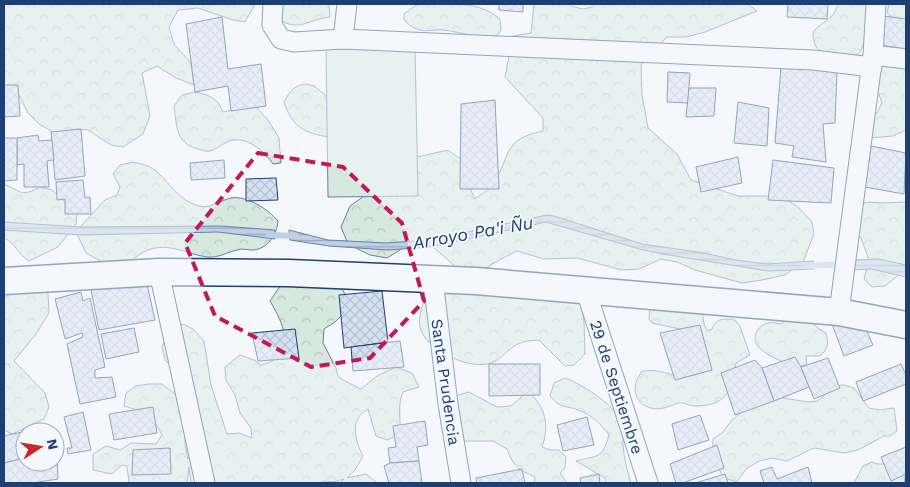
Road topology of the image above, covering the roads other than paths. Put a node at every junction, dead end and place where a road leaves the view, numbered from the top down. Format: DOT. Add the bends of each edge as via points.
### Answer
graph roads {
  1 [pos="272,4"];
  2 [pos="347,4"];
  3 [pos="876,4"];
  4 [pos="343,39"];
  5 [pos="906,59"];
  6 [pos="873,61"];
  7 [pos="159,272"];
  8 [pos="4,280"];
  9 [pos="434,280"];
  10 [pos="586,291"];
  11 [pos="839,312"];
  12 [pos="906,324"];
  13 [pos="204,483"];
  14 [pos="461,483"];
  15 [pos="648,483"];
  1 -- 4 [label="street" via="272,25 281,39 294,42"];
  2 -- 4 [label="street"];
  3 -- 6 [label="street"];
  4 -- 6 [label="street"];
  5 -- 6 [label="street"];
  6 -- 11 [label="street"];
  7 -- 8 [label="main road"];
  7 -- 9 [label="main road" via="289,273"];
  7 -- 13 [label="street"];
  9 -- 10 [label="main road"];
  9 -- 14 [label="street, Santa Prudencia"];
  10 -- 11 [label="main road"];
  10 -- 15 [label="street, 29 de Septiembre"];
  11 -- 12 [label="main road"];
}
